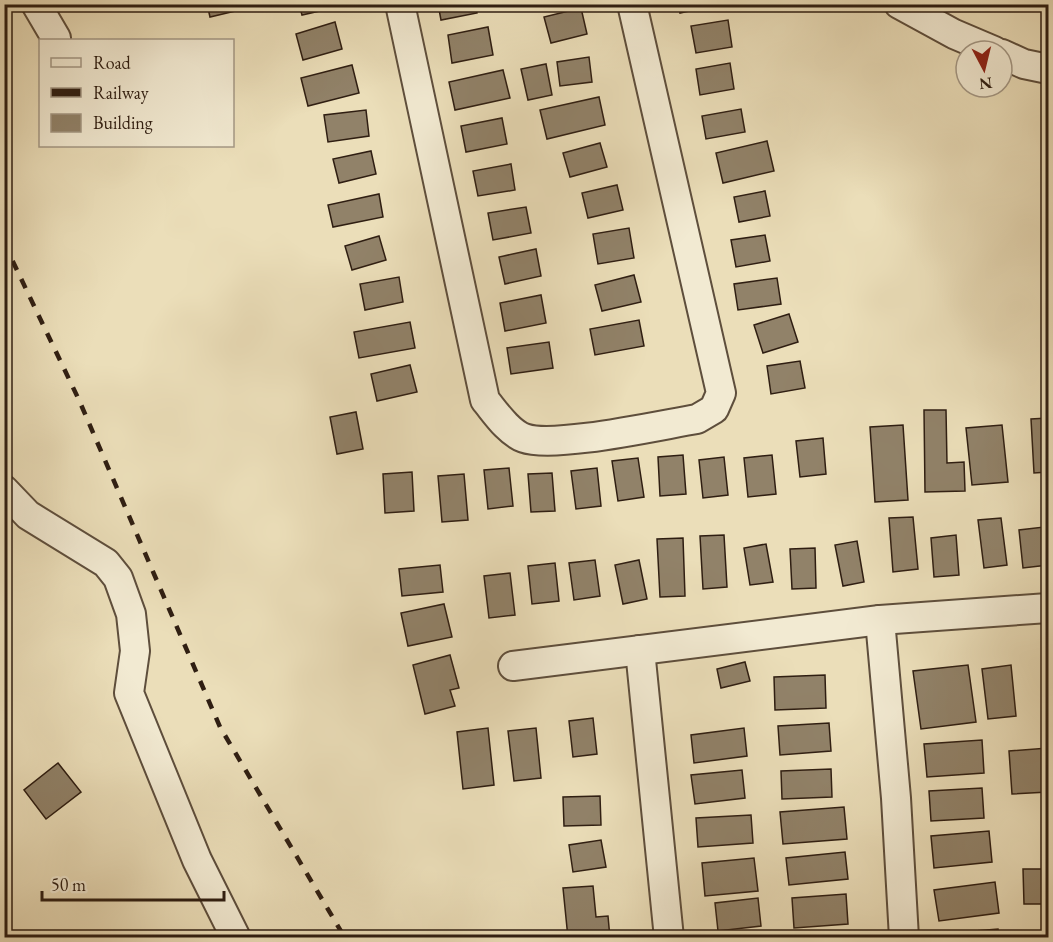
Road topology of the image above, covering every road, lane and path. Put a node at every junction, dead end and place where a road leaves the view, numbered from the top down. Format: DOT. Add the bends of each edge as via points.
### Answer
graph roads {
  1 [pos="36,4"];
  2 [pos="400,4"];
  3 [pos="633,4"];
  4 [pos="899,4"];
  5 [pos="56,38"];
  6 [pos="966,39"];
  7 [pos="1014,59"];
  8 [pos="1048,69"];
  9 [pos="4,490"];
  10 [pos="1048,608"];
  11 [pos="880,620"];
  12 [pos="640,650"];
  13 [pos="513,666"];
  14 [pos="236,938"];
  15 [pos="669,938"];
  16 [pos="904,938"];
  1 -- 5 [label="street"];
  2 -- 3 [label="street" via="485,400 523,438 556,442 696,419 714,409 721,393"];
  4 -- 6 [label="street"];
  7 -- 8 [label="street"];
  9 -- 14 [label="street" via="28,515 106,563 118,578 131,614 135,651 129,693 197,860"];
  10 -- 11 [label="street"];
  11 -- 12 [label="street"];
  11 -- 16 [label="street"];
  12 -- 13 [label="street"];
  12 -- 15 [label="street"];
}
